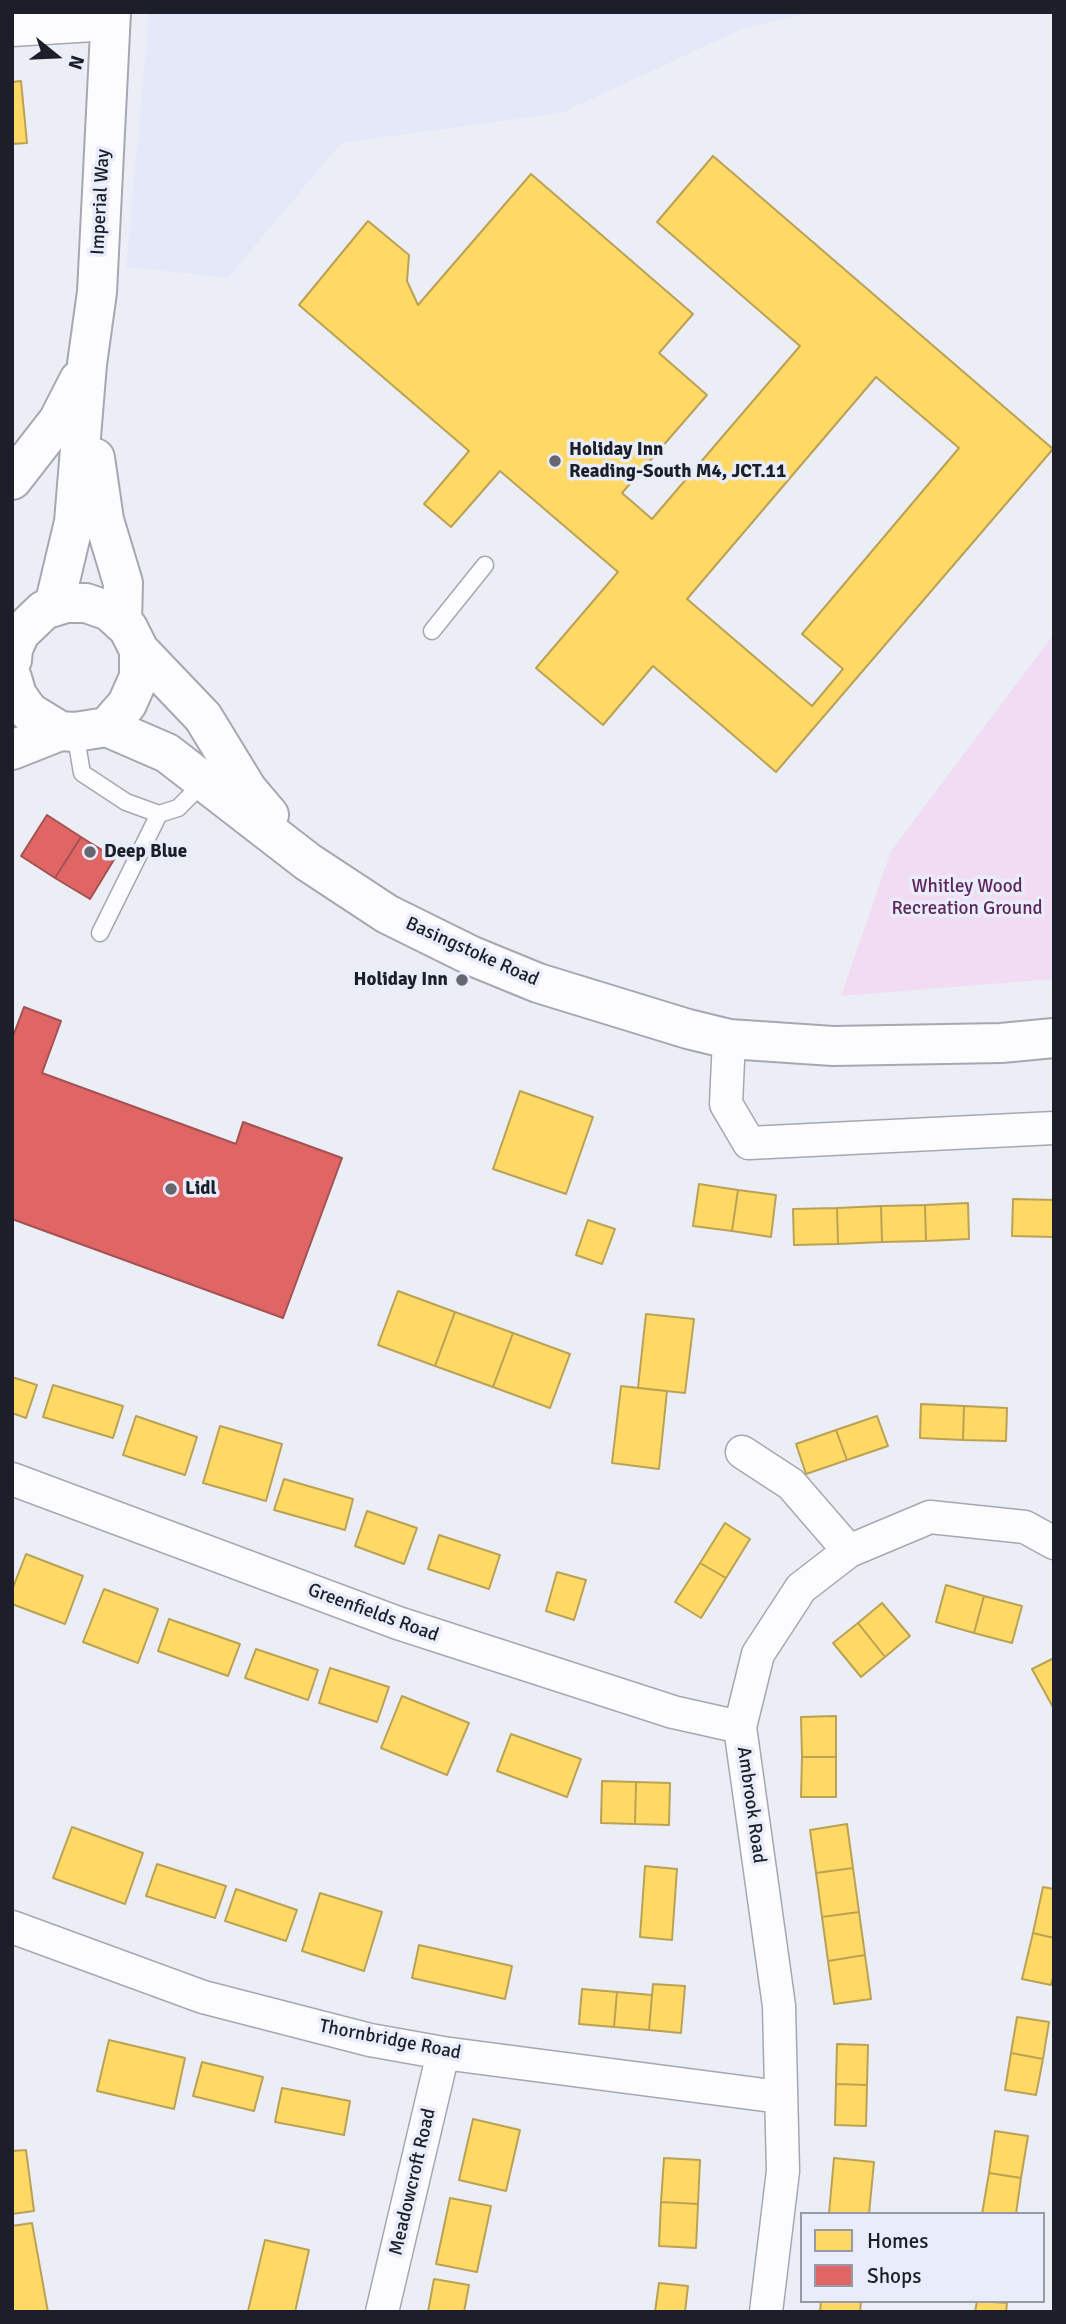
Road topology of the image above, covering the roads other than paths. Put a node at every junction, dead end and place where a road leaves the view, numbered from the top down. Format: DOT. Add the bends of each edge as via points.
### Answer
graph roads {
  1 [pos="111,18"];
  2 [pos="12,30"];
  3 [pos="86,377"];
  4 [pos="12,480"];
  5 [pos="485,565"];
  6 [pos="34,611"];
  7 [pos="432,631"];
  8 [pos="130,636"];
  9 [pos="13,683"];
  10 [pos="80,730"];
  11 [pos="12,750"];
  12 [pos="204,782"];
  13 [pos="159,814"];
  14 [pos="308,862"];
  15 [pos="100,933"];
  16 [pos="1054,1038"];
  17 [pos="729,1039"];
  18 [pos="1054,1128"];
  19 [pos="742,1452"];
  20 [pos="12,1479"];
  21 [pos="1054,1543"];
  22 [pos="849,1551"];
  23 [pos="740,1727"];
  24 [pos="12,1927"];
  25 [pos="443,2053"];
  26 [pos="780,2097"];
  27 [pos="382,2312"];
  28 [pos="766,2312"];
  1 -- 2 [label="street"];
  1 -- 3 [label="main road, Imperial Way" via="97,292"];
  3 -- 4 [label="main road"];
  3 -- 6 [label="main road, Imperial Way" via="74,522"];
  3 -- 8 [label="main road, Imperial Way" via="104,520 122,583"];
  5 -- 7 [label="lane"];
  6 -- 8 [label="main road" via="86,603 108,611"];
  6 -- 9 [label="main road" via="13,649"];
  8 -- 10 [label="main road" via="139,677 127,704"];
  8 -- 14 [label="main road, Basingstoke Road" via="203,718 247,789"];
  9 -- 10 [label="main road" via="29,712"];
  10 -- 11 [label="main road"];
  10 -- 12 [label="main road, Basingstoke Road" via="167,753"];
  10 -- 13 [label="lane" via="82,773 126,802"];
  12 -- 13 [label="lane" via="178,808"];
  12 -- 14 [label="main road, Basingstoke Road"];
  13 -- 15 [label="lane"];
  14 -- 17 [label="main road, Basingstoke Road" via="387,914 472,957 538,983"];
  16 -- 17 [label="main road, Basingstoke Road" via="834,1046"];
  17 -- 18 [label="street" via="726,1104 749,1143"];
  19 -- 22 [label="street" via="791,1484"];
  20 -- 23 [label="street, Greenfields Road" via="398,1623 659,1708"];
  21 -- 22 [label="street, Ambrook Road" via="1025,1527 930,1517"];
  22 -- 23 [label="street, Ambrook Road" via="801,1588 758,1654"];
  23 -- 26 [label="street, Ambrook Road" via="779,2006"];
  24 -- 25 [label="street, Thornbridge Road" via="203,1997 370,2040"];
  25 -- 26 [label="street, Thornbridge Road"];
  25 -- 27 [label="street, Meadowcroft Road"];
  26 -- 28 [label="street, Ambrook Road" via="783,2171"];
}
